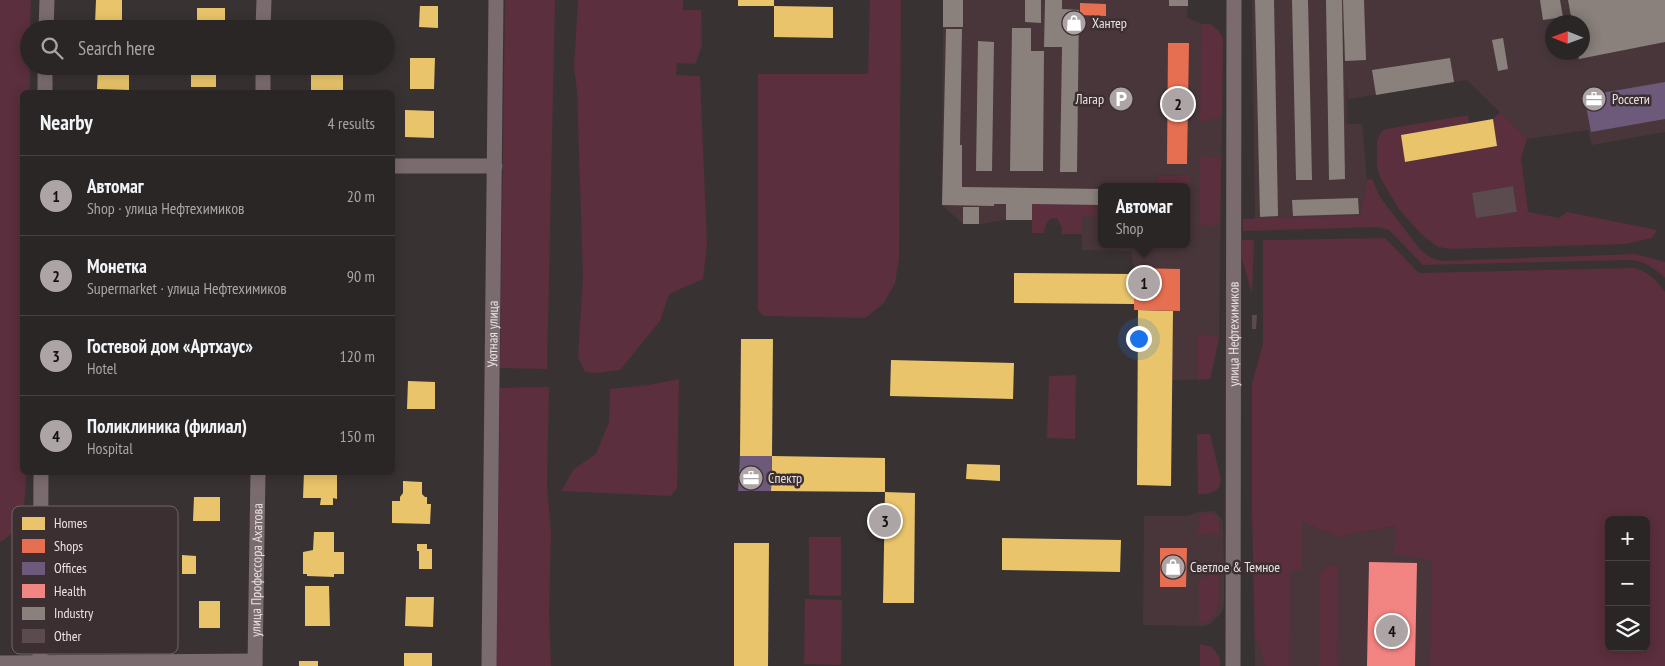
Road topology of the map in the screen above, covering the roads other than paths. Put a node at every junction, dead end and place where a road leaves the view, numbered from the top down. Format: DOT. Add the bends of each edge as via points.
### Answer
graph roads {
  1 [pos="47,0"];
  2 [pos="264,0"];
  3 [pos="496,0"];
  4 [pos="1234,0"];
  5 [pos="46,20"];
  6 [pos="264,20"];
  7 [pos="45,75"];
  8 [pos="263,75"];
  9 [pos="45,90"];
  10 [pos="263,90"];
  11 [pos="395,166"];
  12 [pos="495,166"];
  13 [pos="41,475"];
  14 [pos="258,475"];
  15 [pos="41,506"];
  16 [pos="40,654"];
  17 [pos="0,663"];
  18 [pos="40,664"];
  19 [pos="255,664"];
  20 [pos="489,666"];
  21 [pos="1233,666"];
  1 -- 5 [label="street"];
  2 -- 6 [label="street"];
  3 -- 12 [label="street, Уютная улица"];
  4 -- 21 [label="street, улица Нефтехимиков"];
  7 -- 9 [label="street"];
  8 -- 10 [label="street"];
  11 -- 12 [label="street"];
  12 -- 20 [label="street, Уютная улица"];
  13 -- 15 [label="street"];
  14 -- 19 [label="street, улица Профессора Ахатова"];
  16 -- 18 [label="street"];
  17 -- 18 [label="street"];
  18 -- 19 [label="street"];
}
